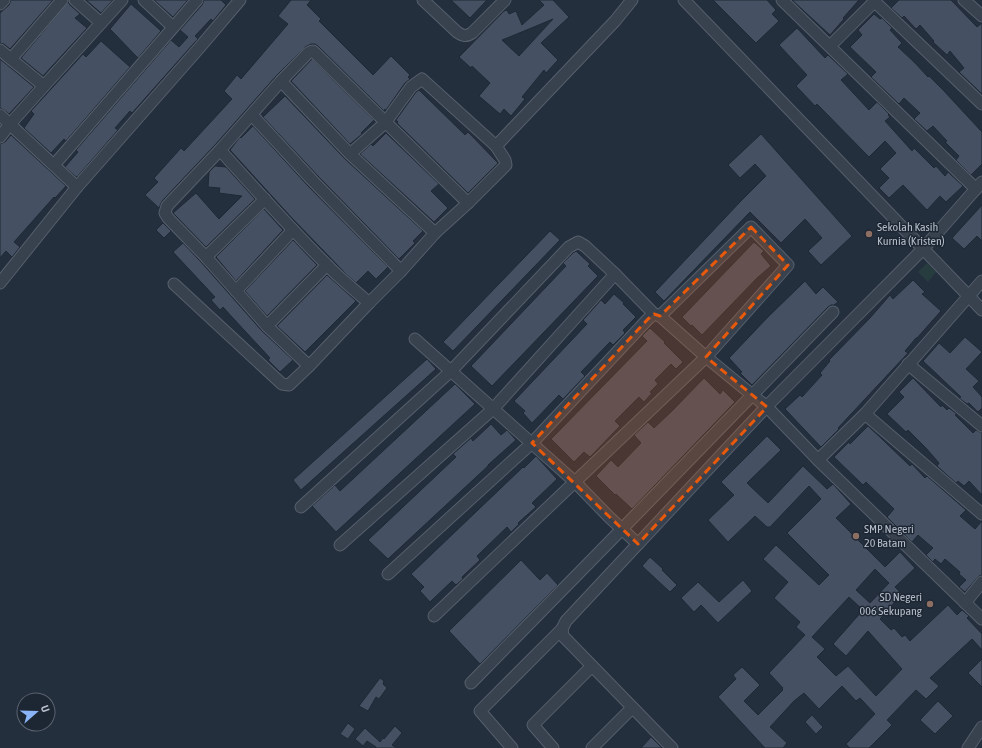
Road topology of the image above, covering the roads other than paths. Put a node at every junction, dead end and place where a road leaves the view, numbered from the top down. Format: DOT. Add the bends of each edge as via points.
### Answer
graph roads {
  1 [pos="4,0"];
  2 [pos="62,0"];
  3 [pos="75,0"];
  4 [pos="122,0"];
  5 [pos="144,0"];
  6 [pos="197,0"];
  7 [pos="240,0"];
  8 [pos="423,0"];
  9 [pos="504,0"];
  10 [pos="632,0"];
  11 [pos="684,0"];
  12 [pos="782,0"];
  13 [pos="875,0"];
  14 [pos="964,0"];
  15 [pos="0,4"];
  16 [pos="982,16"];
  17 [pos="102,23"];
  18 [pos="173,27"];
  19 [pos="830,46"];
  20 [pos="0,50"];
  21 [pos="11,59"];
  22 [pos="281,81"];
  23 [pos="44,86"];
  24 [pos="982,104"];
  25 [pos="0,115"];
  26 [pos="252,115"];
  27 [pos="385,123"];
  28 [pos="10,124"];
  29 [pos="0,137"];
  30 [pos="496,146"];
  31 [pos="220,150"];
  32 [pos="350,154"];
  33 [pos="54,165"];
  34 [pos="979,186"];
  35 [pos="77,187"];
  36 [pos="265,199"];
  37 [pos="468,203"];
  38 [pos="293,230"];
  39 [pos="435,233"];
  40 [pos="923,248"];
  41 [pos="206,257"];
  42 [pos="327,265"];
  43 [pos="401,271"];
  44 [pos="615,274"];
  45 [pos="982,281"];
  46 [pos="0,283"];
  47 [pos="174,284"];
  48 [pos="236,291"];
  49 [pos="968,296"];
  50 [pos="369,303"];
  51 [pos="982,310"];
  52 [pos="832,312"];
  53 [pos="657,315"];
  54 [pos="267,326"];
  55 [pos="415,339"];
  56 [pos="706,357"];
  57 [pos="908,364"];
  58 [pos="310,366"];
  59 [pos="451,371"];
  60 [pos="752,395"];
  61 [pos="767,407"];
  62 [pos="493,409"];
  63 [pos="865,414"];
  64 [pos="982,426"];
  65 [pos="532,443"];
  66 [pos="818,460"];
  67 [pos="575,482"];
  68 [pos="301,507"];
  69 [pos="982,514"];
  70 [pos="622,529"];
  71 [pos="638,544"];
  72 [pos="340,546"];
  73 [pos="388,574"];
  74 [pos="982,582"];
  75 [pos="965,603"];
  76 [pos="434,616"];
  77 [pos="982,619"];
  78 [pos="562,629"];
  79 [pos="592,666"];
  80 [pos="471,683"];
  81 [pos="632,708"];
  82 [pos="982,727"];
  83 [pos="512,748"];
  84 [pos="553,748"];
  85 [pos="592,748"];
  86 [pos="672,748"];
  87 [pos="968,748"];
  1 -- 15 [label="street"];
  2 -- 21 [label="street"];
  3 -- 17 [label="street"];
  4 -- 17 [label="street"];
  5 -- 18 [label="street"];
  6 -- 18 [label="street"];
  7 -- 35 [label="street"];
  8 -- 9 [label="street" via="457,32 468,36"];
  10 -- 30 [label="street"];
  11 -- 40 [label="street"];
  12 -- 19 [label="street"];
  13 -- 19 [label="street"];
  13 -- 24 [label="street"];
  14 -- 16 [label="street"];
  17 -- 23 [label="street"];
  18 -- 33 [label="street"];
  19 -- 34 [label="street"];
  20 -- 21 [label="street"];
  21 -- 23 [label="street"];
  22 -- 26 [label="street"];
  22 -- 27 [label="street" via="308,53 313,52"];
  22 -- 32 [label="street"];
  23 -- 28 [label="street"];
  25 -- 28 [label="street"];
  26 -- 31 [label="street"];
  26 -- 43 [label="street"];
  27 -- 30 [label="street" via="411,87 422,79"];
  27 -- 32 [label="street"];
  27 -- 37 [label="street"];
  28 -- 29 [label="street"];
  28 -- 33 [label="street"];
  30 -- 37 [label="street" via="506,165"];
  31 -- 36 [label="street"];
  31 -- 41 [label="street" via="167,206 165,213"];
  32 -- 39 [label="street"];
  33 -- 35 [label="street"];
  34 -- 40 [label="street"];
  35 -- 46 [label="street"];
  36 -- 38 [label="street"];
  36 -- 41 [label="street"];
  37 -- 39 [label="street"];
  38 -- 42 [label="street"];
  38 -- 48 [label="street"];
  39 -- 43 [label="street"];
  40 -- 49 [label="street"];
  40 -- 61 [label="street"];
  41 -- 48 [label="street"];
  42 -- 50 [label="street"];
  42 -- 54 [label="street"];
  43 -- 50 [label="street"];
  44 -- 53 [label="street"];
  44 -- 59 [label="street" via="585,246 578,242 569,247"];
  44 -- 62 [label="street"];
  45 -- 49 [label="street"];
  47 -- 58 [label="street" via="282,384 289,385"];
  48 -- 54 [label="street"];
  49 -- 51 [label="street"];
  49 -- 57 [label="street"];
  50 -- 58 [label="street"];
  52 -- 60 [label="street"];
  53 -- 56 [label="street"];
  53 -- 56 [label="street" via="751,227 788,265"];
  53 -- 65 [label="street" via="643,325"];
  54 -- 58 [label="street"];
  55 -- 59 [label="street"];
  56 -- 60 [label="street"];
  56 -- 67 [label="street"];
  57 -- 63 [label="street"];
  57 -- 64 [label="street"];
  59 -- 62 [label="street"];
  59 -- 68 [label="street"];
  60 -- 61 [label="street"];
  60 -- 70 [label="street"];
  61 -- 66 [label="street"];
  61 -- 71 [label="street"];
  62 -- 65 [label="street"];
  62 -- 72 [label="street"];
  63 -- 66 [label="street"];
  63 -- 69 [label="street"];
  65 -- 67 [label="street"];
  65 -- 73 [label="street"];
  66 -- 75 [label="street"];
  67 -- 70 [label="street"];
  67 -- 76 [label="street"];
  70 -- 71 [label="street"];
  70 -- 80 [label="street"];
  71 -- 78 [label="street" via="566,621"];
  74 -- 75 [label="street"];
  75 -- 77 [label="street"];
  78 -- 79 [label="street" via="563,636"];
  78 -- 83 [label="street" via="480,711"];
  79 -- 81 [label="street"];
  79 -- 84 [label="street" via="533,725"];
  81 -- 85 [label="street"];
  81 -- 86 [label="street"];
  82 -- 87 [label="street"];
}
